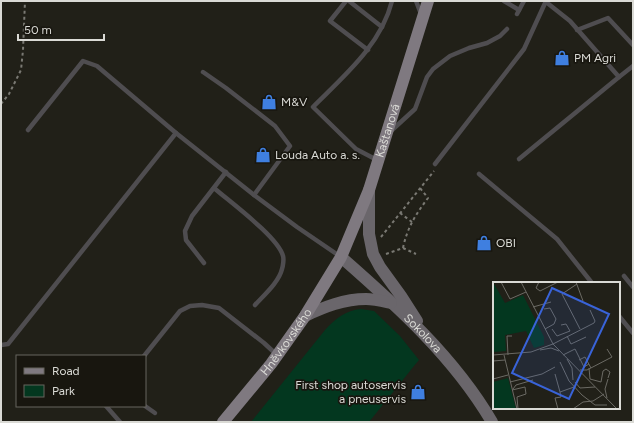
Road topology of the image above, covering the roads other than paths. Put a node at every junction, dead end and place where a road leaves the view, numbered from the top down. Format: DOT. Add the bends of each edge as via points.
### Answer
graph roads {
  1 [pos="346,1"];
  2 [pos="349,1"];
  3 [pos="392,1"];
  4 [pos="416,1"];
  5 [pos="428,1"];
  6 [pos="504,1"];
  7 [pos="524,1"];
  8 [pos="546,1"];
  9 [pos="422,17"];
  10 [pos="382,27"];
  11 [pos="507,29"];
  12 [pos="577,30"];
  13 [pos="633,46"];
  14 [pos="368,50"];
  15 [pos="633,66"];
  16 [pos="203,72"];
  17 [pos="619,77"];
  18 [pos="28,130"];
  19 [pos="176,133"];
  20 [pos="387,135"];
  21 [pos="519,159"];
  22 [pos="378,161"];
  23 [pos="435,164"];
  24 [pos="226,172"];
  25 [pos="480,174"];
  26 [pos="214,188"];
  27 [pos="369,190"];
  28 [pos="254,195"];
  29 [pos="340,257"];
  30 [pos="204,263"];
  31 [pos="624,276"];
  32 [pos="591,282"];
  33 [pos="633,287"];
  34 [pos="390,303"];
  35 [pos="255,305"];
  36 [pos="305,316"];
  37 [pos="620,317"];
  38 [pos="633,334"];
  39 [pos="426,336"];
  40 [pos="1,345"];
  41 [pos="145,355"];
  42 [pos="277,355"];
  43 [pos="107,407"];
  44 [pos="146,407"];
  45 [pos="155,413"];
  46 [pos="120,422"];
  47 [pos="223,422"];
  48 [pos="492,422"];
  1 -- 14 [label="lane" via="330,21"];
  2 -- 10 [label="lane"];
  3 -- 10 [label="lane"];
  4 -- 9 [label="lane"];
  5 -- 9 [label="main road, Kaštanová"];
  6 -- 7 [label="lane" via="518,12"];
  8 -- 12 [label="lane"];
  8 -- 23 [label="lane" via="524,49"];
  9 -- 20 [label="main road, Kaštanová"];
  10 -- 14 [label="lane"];
  11 -- 20 [label="lane" via="487,43 450,56 433,69 427,77 415,109"];
  12 -- 13 [label="lane" via="608,18"];
  12 -- 17 [label="lane"];
  14 -- 22 [label="lane" via="313,107 356,148"];
  15 -- 17 [label="lane"];
  16 -- 28 [label="lane" via="276,126 290,146"];
  17 -- 21 [label="lane"];
  18 -- 19 [label="lane" via="82,60 97,66"];
  19 -- 24 [label="lane"];
  19 -- 40 [label="lane" via="8,344"];
  20 -- 22 [label="main road, Kaštanová"];
  22 -- 27 [label="main road, Kaštanová"];
  24 -- 26 [label="lane"];
  24 -- 28 [label="lane"];
  25 -- 32 [label="lane" via="557,238"];
  26 -- 30 [label="lane" via="192,216 185,231 186,240"];
  26 -- 35 [label="lane" via="255,222 277,244 283,257 283,268 277,280"];
  27 -- 29 [label="main road, Kaštanová"];
  27 -- 39 [label="street" via="369,234 373,254"];
  28 -- 29 [label="lane"];
  29 -- 34 [label="street, Sokolova"];
  29 -- 36 [label="main road, Hněvkovského"];
  31 -- 33 [label="lane"];
  34 -- 36 [label="street" via="367,299 352,300 324,307"];
  34 -- 39 [label="street, Sokolova"];
  36 -- 42 [label="main road, Hněvkovského"];
  37 -- 38 [label="lane"];
  39 -- 48 [label="street, Sokolova" via="455,369"];
  41 -- 42 [label="lane" via="180,311 190,306 202,305 219,308"];
  42 -- 47 [label="main road, Hněvkovského"];
  43 -- 46 [label="lane"];
  44 -- 45 [label="lane"];
}
